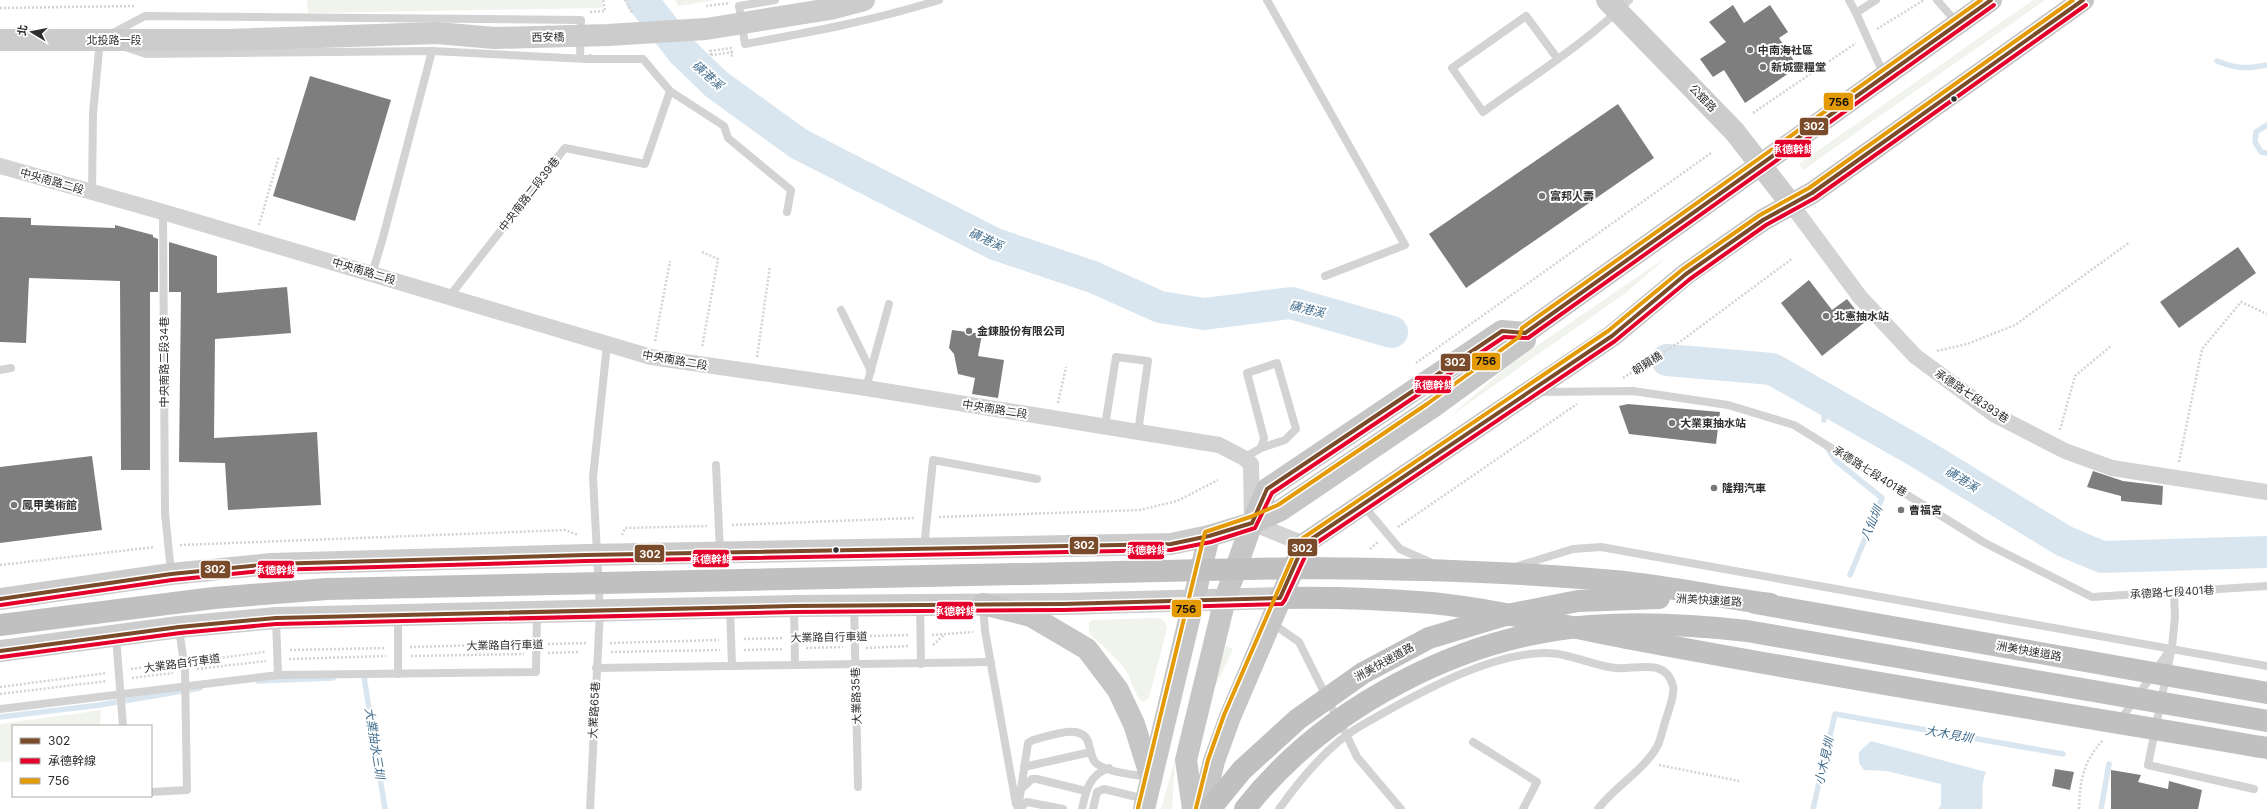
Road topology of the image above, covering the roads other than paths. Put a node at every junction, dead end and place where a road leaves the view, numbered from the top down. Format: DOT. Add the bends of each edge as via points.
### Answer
graph roads {
  1 [pos="776,0"];
  2 [pos="864,0"];
  3 [pos="939,0"];
  4 [pos="1267,0"];
  5 [pos="1849,0"];
  6 [pos="1876,0"];
  7 [pos="1937,0"];
  8 [pos="1991,0"];
  9 [pos="2083,0"];
  10 [pos="1618,4"];
  11 [pos="1856,13"];
  12 [pos="1957,23"];
  13 [pos="0,40"];
  14 [pos="100,40"];
  15 [pos="228,40"];
  16 [pos="432,51"];
  17 [pos="580,58"];
  18 [pos="1558,58"];
  19 [pos="1885,76"];
  20 [pos="670,91"];
  21 [pos="1761,164"];
  22 [pos="0,166"];
  23 [pos="92,193"];
  24 [pos="1791,204"];
  25 [pos="163,212"];
  26 [pos="787,212"];
  27 [pos="372,274"];
  28 [pos="1325,276"];
  29 [pos="449,297"];
  30 [pos="889,304"];
  31 [pos="841,310"];
  32 [pos="1525,333"];
  33 [pos="607,345"];
  34 [pos="11,368"];
  35 [pos="0,370"];
  36 [pos="871,371"];
  37 [pos="866,388"];
  38 [pos="1528,393"];
  39 [pos="1105,426"];
  40 [pos="1138,432"];
  41 [pos="1261,448"];
  42 [pos="1244,458"];
  43 [pos="716,465"];
  44 [pos="1037,479"];
  45 [pos="2267,492"];
  46 [pos="1362,504"];
  47 [pos="1252,523"];
  48 [pos="1209,536"];
  49 [pos="1304,544"];
  50 [pos="924,549"];
  51 [pos="720,554"];
  52 [pos="598,555"];
  53 [pos="171,574"];
  54 [pos="2267,586"];
  55 [pos="2174,592"];
  56 [pos="1280,598"];
  57 [pos="0,599"];
  58 [pos="1226,599"];
  59 [pos="1194,600"];
  60 [pos="983,604"];
  61 [pos="1770,604"];
  62 [pos="920,605"];
  63 [pos="794,606"];
  64 [pos="854,606"];
  65 [pos="730,607"];
  66 [pos="537,611"];
  67 [pos="600,611"];
  68 [pos="398,614"];
  69 [pos="276,618"];
  70 [pos="1269,621"];
  71 [pos="0,626"];
  72 [pos="179,627"];
  73 [pos="116,637"];
  74 [pos="2172,647"];
  75 [pos="0,651"];
  76 [pos="991,662"];
  77 [pos="855,664"];
  78 [pos="920,664"];
  79 [pos="795,665"];
  80 [pos="732,666"];
  81 [pos="2267,666"];
  82 [pos="596,668"];
  83 [pos="398,674"];
  84 [pos="278,675"];
  85 [pos="184,688"];
  86 [pos="2267,693"];
  87 [pos="121,694"];
  88 [pos="0,709"];
  89 [pos="2267,721"];
  90 [pos="123,725"];
  91 [pos="2111,732"];
  92 [pos="1346,735"];
  93 [pos="1473,742"];
  94 [pos="2267,748"];
  95 [pos="1090,752"];
  96 [pos="1024,767"];
  97 [pos="1109,768"];
  98 [pos="1151,778"];
  99 [pos="858,787"];
  100 [pos="1021,789"];
  101 [pos="2254,789"];
  102 [pos="1086,791"];
  103 [pos="152,792"];
  104 [pos="1143,806"];
  105 [pos="590,809"];
  106 [pos="1018,809"];
  107 [pos="1063,809"];
  108 [pos="1082,809"];
  109 [pos="1093,809"];
  110 [pos="1193,809"];
  111 [pos="1202,809"];
  112 [pos="1210,809"];
  113 [pos="1245,809"];
  114 [pos="1279,809"];
  115 [pos="1401,809"];
  116 [pos="1523,809"];
  117 [pos="1598,809"];
  1 -- 3 [label="lane" via="739,6 745,44 827,29"];
  2 -- 15 [label="main road, 西安橋, bridge" via="830,9 706,29 494,38 437,33"];
  4 -- 28 [label="lane" via="1405,245"];
  5 -- 11 [label="lane"];
  6 -- 11 [label="lane"];
  7 -- 12 [label="lane"];
  8 -- 12 [label="main road"];
  9 -- 24 [label="main road" via="1812,193"];
  10 -- 18 [label="lane"];
  10 -- 21 [label="main road, 公舘路"];
  11 -- 19 [label="lane"];
  12 -- 19 [label="main road"];
  13 -- 14 [label="main road, 北投路一段"];
  14 -- 15 [label="main road, 北投路一段"];
  14 -- 16 [label="lane" via="146,54"];
  14 -- 17 [label="lane" via="145,16 581,20"];
  14 -- 23 [label="lane" via="93,113"];
  16 -- 17 [label="lane"];
  16 -- 27 [label="lane"];
  17 -- 20 [label="lane" via="643,59"];
  18 -- 18 [label="lane" via="1483,112 1452,68 1526,16"];
  19 -- 21 [label="main road"];
  20 -- 26 [label="lane" via="724,126 728,138 791,190"];
  20 -- 29 [label="lane, 中央南路二段39巷" via="645,164 565,148"];
  21 -- 24 [label="main road, 公舘路"];
  21 -- 32 [label="main road"];
  22 -- 23 [label="street, 中央南路二段"];
  23 -- 25 [label="street, 中央南路二段"];
  24 -- 38 [label="main road" via="1763,220 1686,274 1612,336"];
  24 -- 45 [label="street, 承德路七段393巷" via="1860,297 1915,356 1996,415 2056,446 2112,468"];
  25 -- 27 [label="street, 中央南路二段"];
  25 -- 53 [label="lane, 中央南路二段34巷" via="165,513"];
  27 -- 29 [label="street, 中央南路二段"];
  29 -- 33 [label="street, 中央南路二段"];
  30 -- 36 [label="lane"];
  31 -- 36 [label="lane"];
  32 -- 47 [label="main road" via="1525,340 1468,381 1281,510"];
  32 -- 47 [label="main road" via="1502,331 1422,371 1267,489"];
  33 -- 37 [label="street, 中央南路二段" via="651,357"];
  33 -- 52 [label="lane, 大業路65巷" via="593,477"];
  34 -- 35 [label="lane"];
  36 -- 37 [label="lane"];
  37 -- 39 [label="street, 中央南路二段"];
  38 -- 46 [label="main road"];
  38 -- 55 [label="lane, 承德路七段401巷" via="1633,391 1728,405 1794,425 1985,543 2092,597"];
  39 -- 40 [label="street, 中央南路二段"];
  39 -- 40 [label="lane" via="1116,357 1148,362"];
  40 -- 42 [label="street, 中央南路二段" via="1219,445"];
  41 -- 41 [label="lane" via="1264,438 1247,373 1277,363 1296,429 1285,440"];
  41 -- 42 [label="lane"];
  42 -- 47 [label="street" via="1251,464"];
  43 -- 51 [label="lane"];
  44 -- 50 [label="lane" via="933,460"];
  46 -- 49 [label="main road"];
  46 -- 74 [label="lane" via="1400,549 1447,570 1475,575 1482,576 1573,549 1601,547"];
  47 -- 48 [label="main road"];
  47 -- 49 [label="street"];
  47 -- 58 [label="main road"];
  48 -- 50 [label="main road" via="1171,544"];
  48 -- 59 [label="main road"];
  49 -- 56 [label="main road"];
  50 -- 51 [label="main road"];
  51 -- 52 [label="main road"];
  52 -- 53 [label="main road" via="271,564"];
  52 -- 67 [label="lane, 大業路65巷"];
  53 -- 57 [label="main road"];
  54 -- 55 [label="lane, 承德路七段401巷"];
  55 -- 74 [label="lane"];
  56 -- 58 [label="main road"];
  56 -- 70 [label="main road"];
  56 -- 94 [label="highway, bridge" via="1329,597 1433,603 1494,612 1792,670"];
  58 -- 59 [label="main road"];
  58 -- 110 [label="main road" via="1186,760"];
  59 -- 60 [label="main road"];
  59 -- 98 [label="main road"];
  60 -- 62 [label="main road"];
  60 -- 76 [label="lane"];
  60 -- 98 [label="main road" via="1031,616 1087,649 1118,690 1134,724"];
  61 -- 71 [label="highway, bridge" via="1616,581 1525,573 1300,568 327,589 214,598"];
  61 -- 86 [label="highway, 洲美快速道路, bridge"];
  61 -- 112 [label="highway, 洲美快速道路, bridge" via="1672,598 1578,601 1502,616 1429,638 1363,673 1298,719 1242,770"];
  62 -- 64 [label="main road"];
  62 -- 78 [label="lane"];
  63 -- 64 [label="main road"];
  63 -- 65 [label="main road"];
  63 -- 79 [label="lane" via="794,638 790,648"];
  64 -- 77 [label="lane, 大業路35巷"];
  65 -- 67 [label="main road"];
  65 -- 80 [label="lane"];
  66 -- 67 [label="main road"];
  66 -- 68 [label="main road"];
  66 -- 83 [label="lane" via="536,672"];
  67 -- 82 [label="lane, 大業路65巷"];
  68 -- 69 [label="main road"];
  68 -- 83 [label="lane"];
  69 -- 72 [label="main road"];
  69 -- 84 [label="lane" via="277,650 274,660"];
  70 -- 92 [label="lane" via="1299,642"];
  70 -- 111 [label="main road" via="1227,724 1214,761"];
  72 -- 73 [label="main road"];
  72 -- 85 [label="lane" via="185,671"];
  73 -- 75 [label="main road"];
  73 -- 87 [label="lane" via="117,677"];
  74 -- 81 [label="lane"];
  74 -- 91 [label="lane"];
  74 -- 101 [label="lane" via="2148,765"];
  76 -- 78 [label="lane"];
  76 -- 106 [label="lane"];
  77 -- 78 [label="lane"];
  77 -- 79 [label="lane"];
  77 -- 99 [label="lane, 大業路35巷"];
  79 -- 80 [label="lane"];
  80 -- 82 [label="lane"];
  82 -- 105 [label="lane, 大業路65巷"];
  83 -- 84 [label="lane"];
  84 -- 85 [label="lane"];
  85 -- 87 [label="lane"];
  85 -- 103 [label="lane" via="187,790"];
  87 -- 88 [label="lane"];
  87 -- 90 [label="lane"];
  89 -- 113 [label="highway, bridge" via="1747,631 1694,625 1589,626 1530,634 1474,650 1416,674 1376,695 1295,756"];
  92 -- 114 [label="lane" via="1314,766"];
  92 -- 115 [label="lane" via="1357,757"];
  92 -- 117 [label="lane" via="1397,705 1456,676 1510,657 1548,653 1616,668 1639,666 1662,670 1669,677 1673,687 1658,744 1645,762"];
  93 -- 116 [label="lane" via="1537,782"];
  95 -- 96 [label="lane"];
  95 -- 96 [label="lane" via="1088,737 1076,731 1028,743"];
  95 -- 97 [label="lane" via="1091,758 1098,764"];
  96 -- 100 [label="lane"];
  97 -- 98 [label="lane"];
  97 -- 102 [label="lane" via="1098,772 1089,782"];
  98 -- 104 [label="main road"];
  100 -- 102 [label="lane" via="1032,779 1036,779"];
  100 -- 106 [label="lane"];
  102 -- 108 [label="lane"];
  104 -- 109 [label="lane" via="1104,789 1097,792"];
  106 -- 107 [label="lane" via="1027,802 1033,802"];
}
